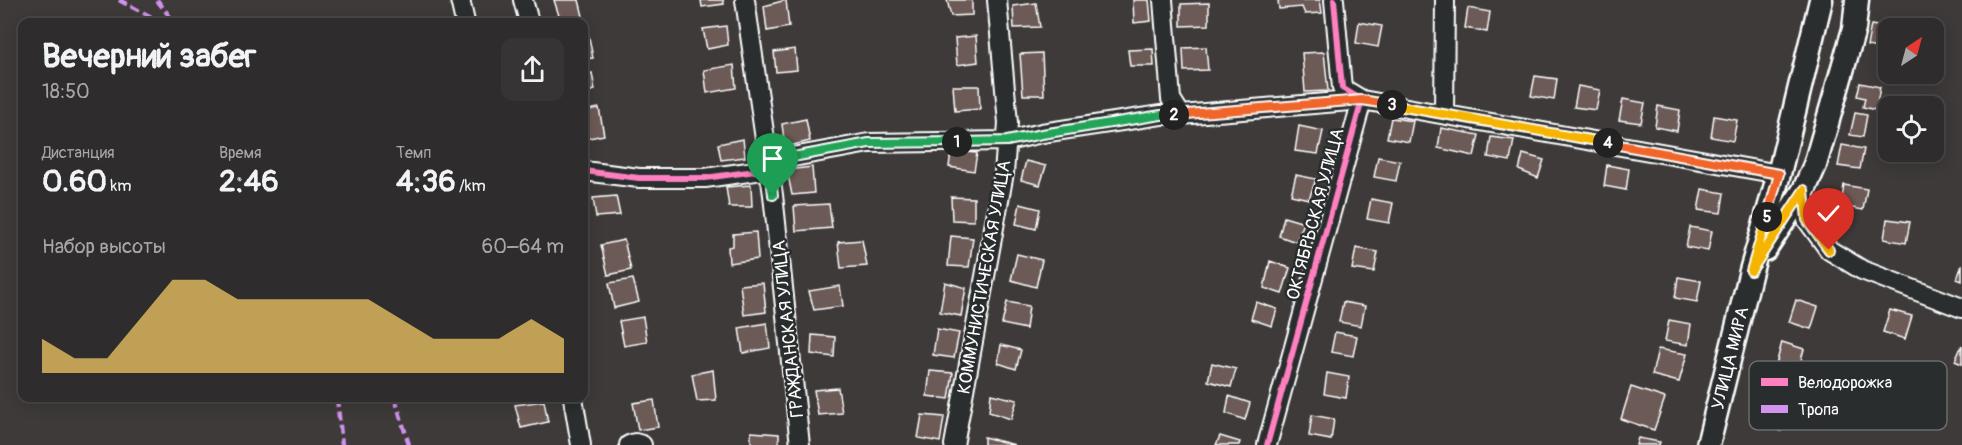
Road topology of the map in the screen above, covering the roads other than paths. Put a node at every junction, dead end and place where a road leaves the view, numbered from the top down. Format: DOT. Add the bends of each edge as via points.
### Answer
graph roads {
  1 [pos="460,0"];
  2 [pos="523,0"];
  3 [pos="745,0"];
  4 [pos="997,0"];
  5 [pos="1163,0"];
  6 [pos="1334,0"];
  7 [pos="1445,0"];
  8 [pos="1821,0"];
  9 [pos="1857,0"];
  10 [pos="464,18"];
  11 [pos="528,18"];
  12 [pos="1362,100"];
  13 [pos="1444,114"];
  14 [pos="1181,115"];
  15 [pos="1007,141"];
  16 [pos="770,169"];
  17 [pos="588,172"];
  18 [pos="1779,174"];
  19 [pos="1804,190"];
  20 [pos="1751,271"];
  21 [pos="1962,308"];
  22 [pos="574,402"];
  23 [pos="581,445"];
  24 [pos="629,445"];
  25 [pos="642,445"];
  26 [pos="801,445"];
  27 [pos="954,445"];
  28 [pos="1268,445"];
  29 [pos="1708,445"];
  1 -- 10 [label="street"];
  2 -- 11 [label="street"];
  3 -- 16 [label="street, ГРАЖДАНСКАЯ УЛИЦА"];
  4 -- 15 [label="street, КОММУНИСТИЧЕСКАЯ УЛИЦА"];
  5 -- 14 [label="street" via="1171,99"];
  6 -- 12 [label="street" via="1342,88"];
  7 -- 13 [label="street"];
  8 -- 18 [label="main road, УЛИЦА МИРА"];
  9 -- 19 [label="main road" via="1854,29 1815,165"];
  12 -- 13 [label="street"];
  12 -- 14 [label="street"];
  12 -- 28 [label="street, ОКТЯБРЬСКАЯ УЛИЦА"];
  13 -- 18 [label="street"];
  14 -- 15 [label="street"];
  15 -- 16 [label="street" via="869,143 782,159"];
  15 -- 27 [label="street, КОММУНИСТИЧЕСКАЯ УЛИЦА"];
  16 -- 17 [label="street" via="694,178 639,178"];
  16 -- 26 [label="street, ГРАЖДАНСКАЯ УЛИЦА"];
  18 -- 20 [label="main road, УЛИЦА МИРА"];
  19 -- 20 [label="main road"];
  19 -- 21 [label="street" via="1807,220 1829,250 1862,270"];
  20 -- 29 [label="main road, УЛИЦА МИРА"];
  22 -- 23 [label="street"];
  24 -- 25 [label="street"];
}
